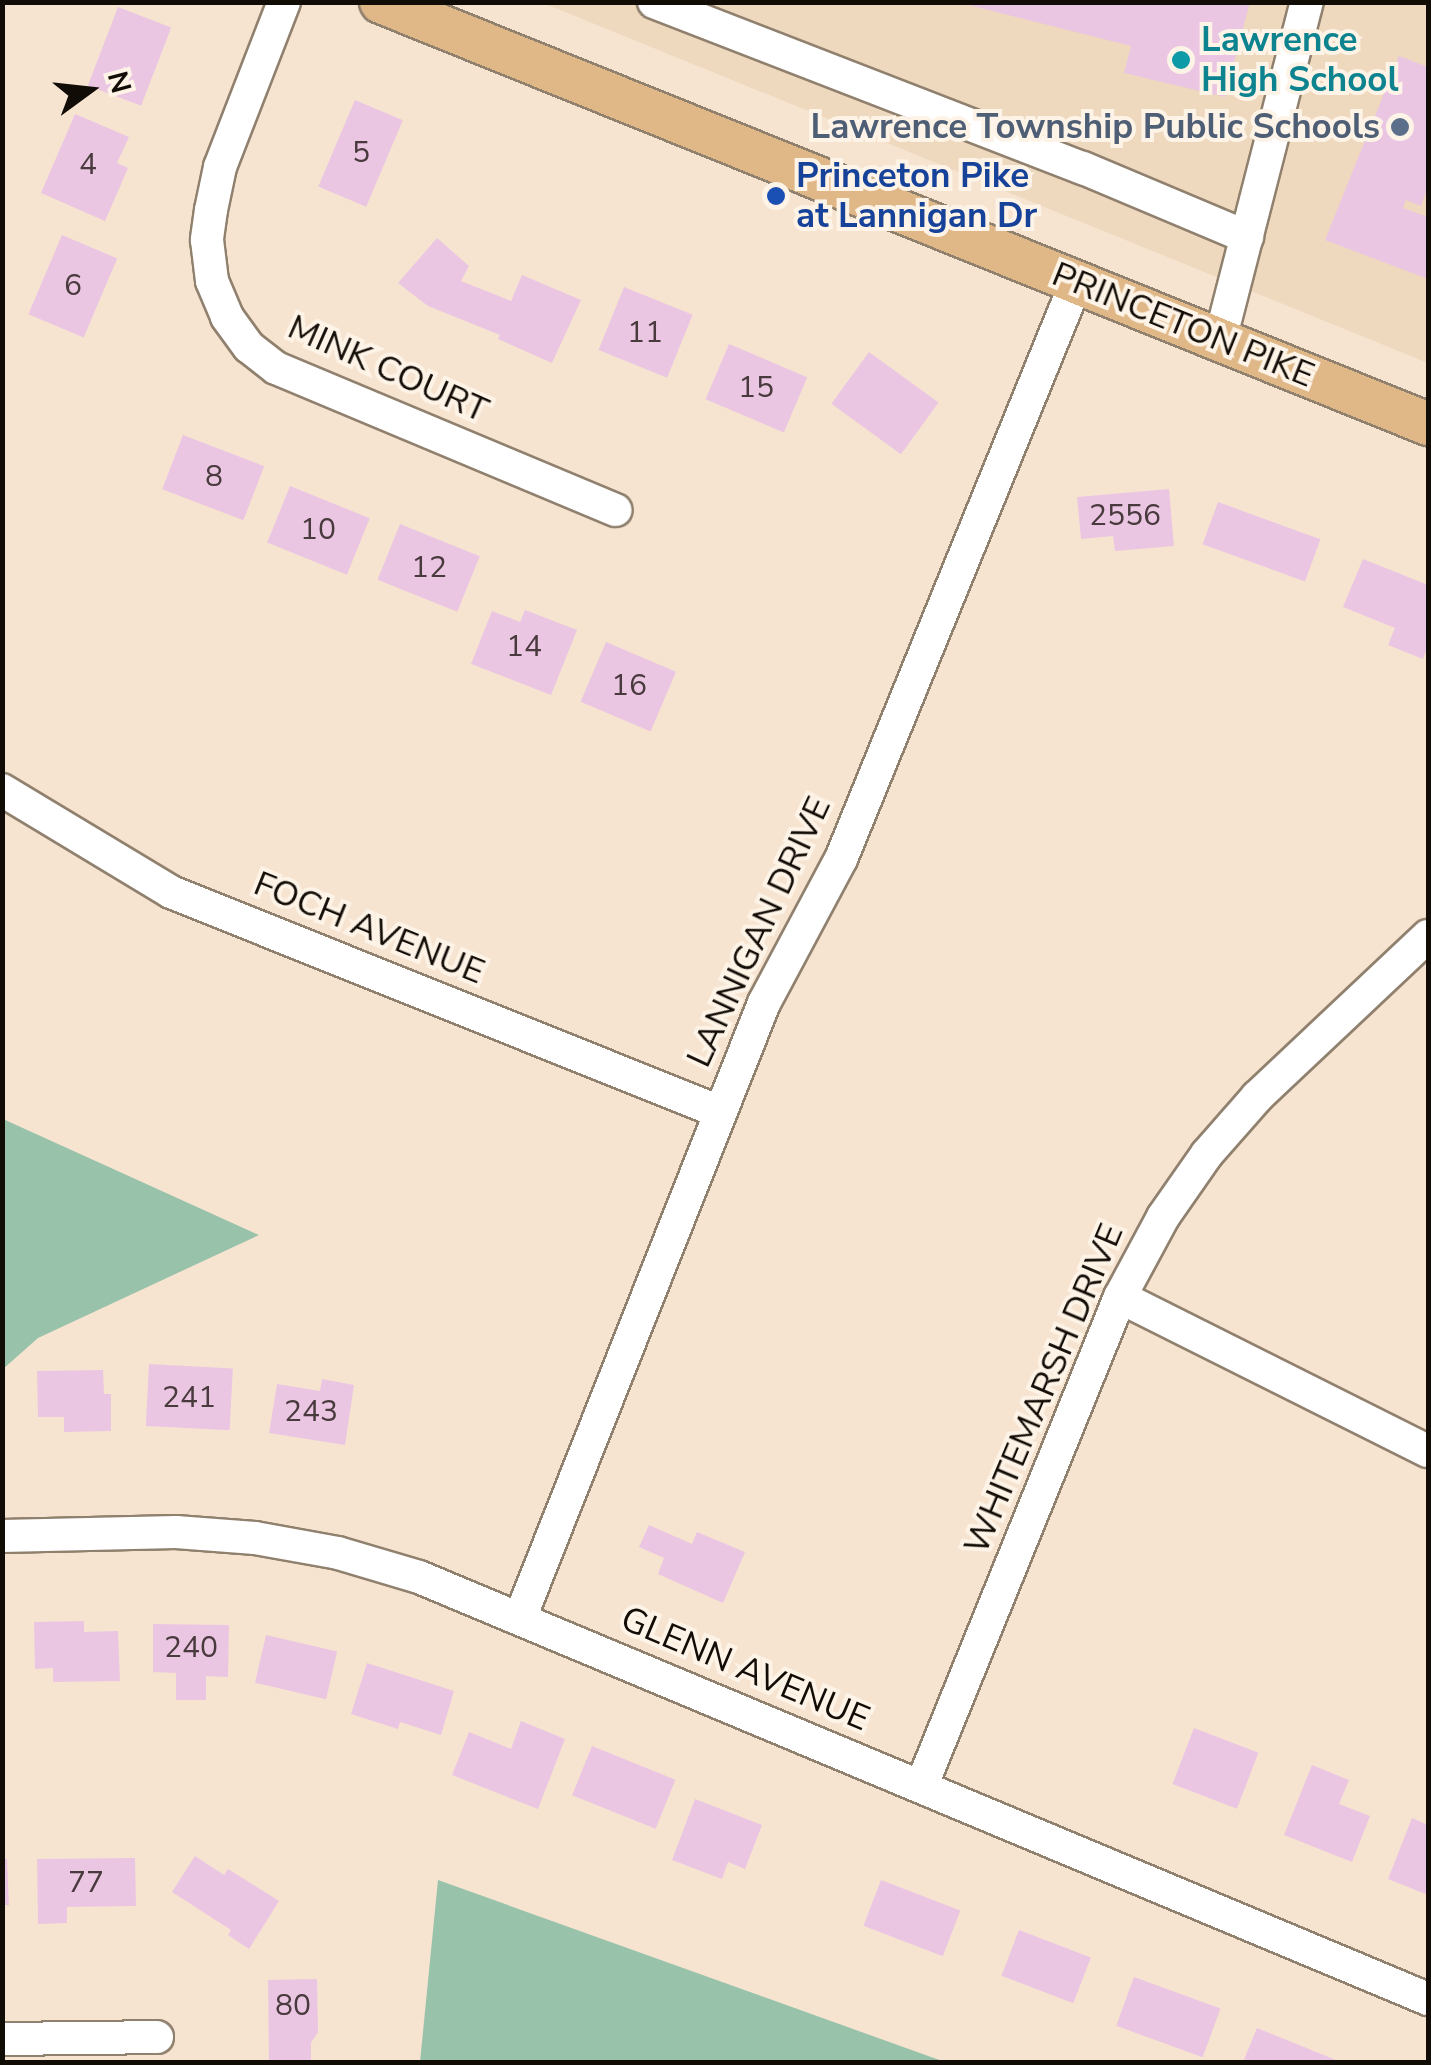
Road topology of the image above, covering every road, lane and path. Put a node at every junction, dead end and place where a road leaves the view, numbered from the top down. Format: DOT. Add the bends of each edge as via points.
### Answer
graph roads {
  1 [pos="284,2"];
  2 [pos="381,2"];
  3 [pos="654,2"];
  4 [pos="1307,2"];
  5 [pos="1247,236"];
  6 [pos="1076,283"];
  7 [pos="1220,340"];
  8 [pos="1428,424"];
  9 [pos="615,510"];
  10 [pos="2,790"];
  11 [pos="1428,936"];
  12 [pos="720,1112"];
  13 [pos="1120,1297"];
  14 [pos="1428,1451"];
  15 [pos="2,1536"];
  16 [pos="520,1618"];
  17 [pos="921,1787"];
  18 [pos="1428,1999"];
  19 [pos="157,2037"];
  20 [pos="2,2039"];
  1 -- 9 [label="street, MINK COURT" via="210,210 212,281 227,318 276,368"];
  2 -- 6 [label="main road, PRINCETON PIKE"];
  3 -- 5 [label="street"];
  4 -- 5 [label="street"];
  5 -- 7 [label="street"];
  6 -- 7 [label="main road, PRINCETON PIKE"];
  6 -- 12 [label="street, LANNIGAN DRIVE" via="841,859 764,1003"];
  7 -- 8 [label="main road, PRINCETON PIKE"];
  10 -- 12 [label="street, FOCH AVENUE" via="171,892"];
  11 -- 13 [label="street, WHITEMARSH DRIVE" via="1257,1097 1207,1154"];
  12 -- 16 [label="street, LANNIGAN DRIVE"];
  13 -- 14 [label="street"];
  13 -- 17 [label="street, WHITEMARSH DRIVE"];
  15 -- 16 [label="street, GLENN AVENUE" via="176,1532 255,1538 419,1577"];
  16 -- 17 [label="street, GLENN AVENUE"];
  17 -- 18 [label="street, GLENN AVENUE"];
  19 -- 20 [label="street"];
}
